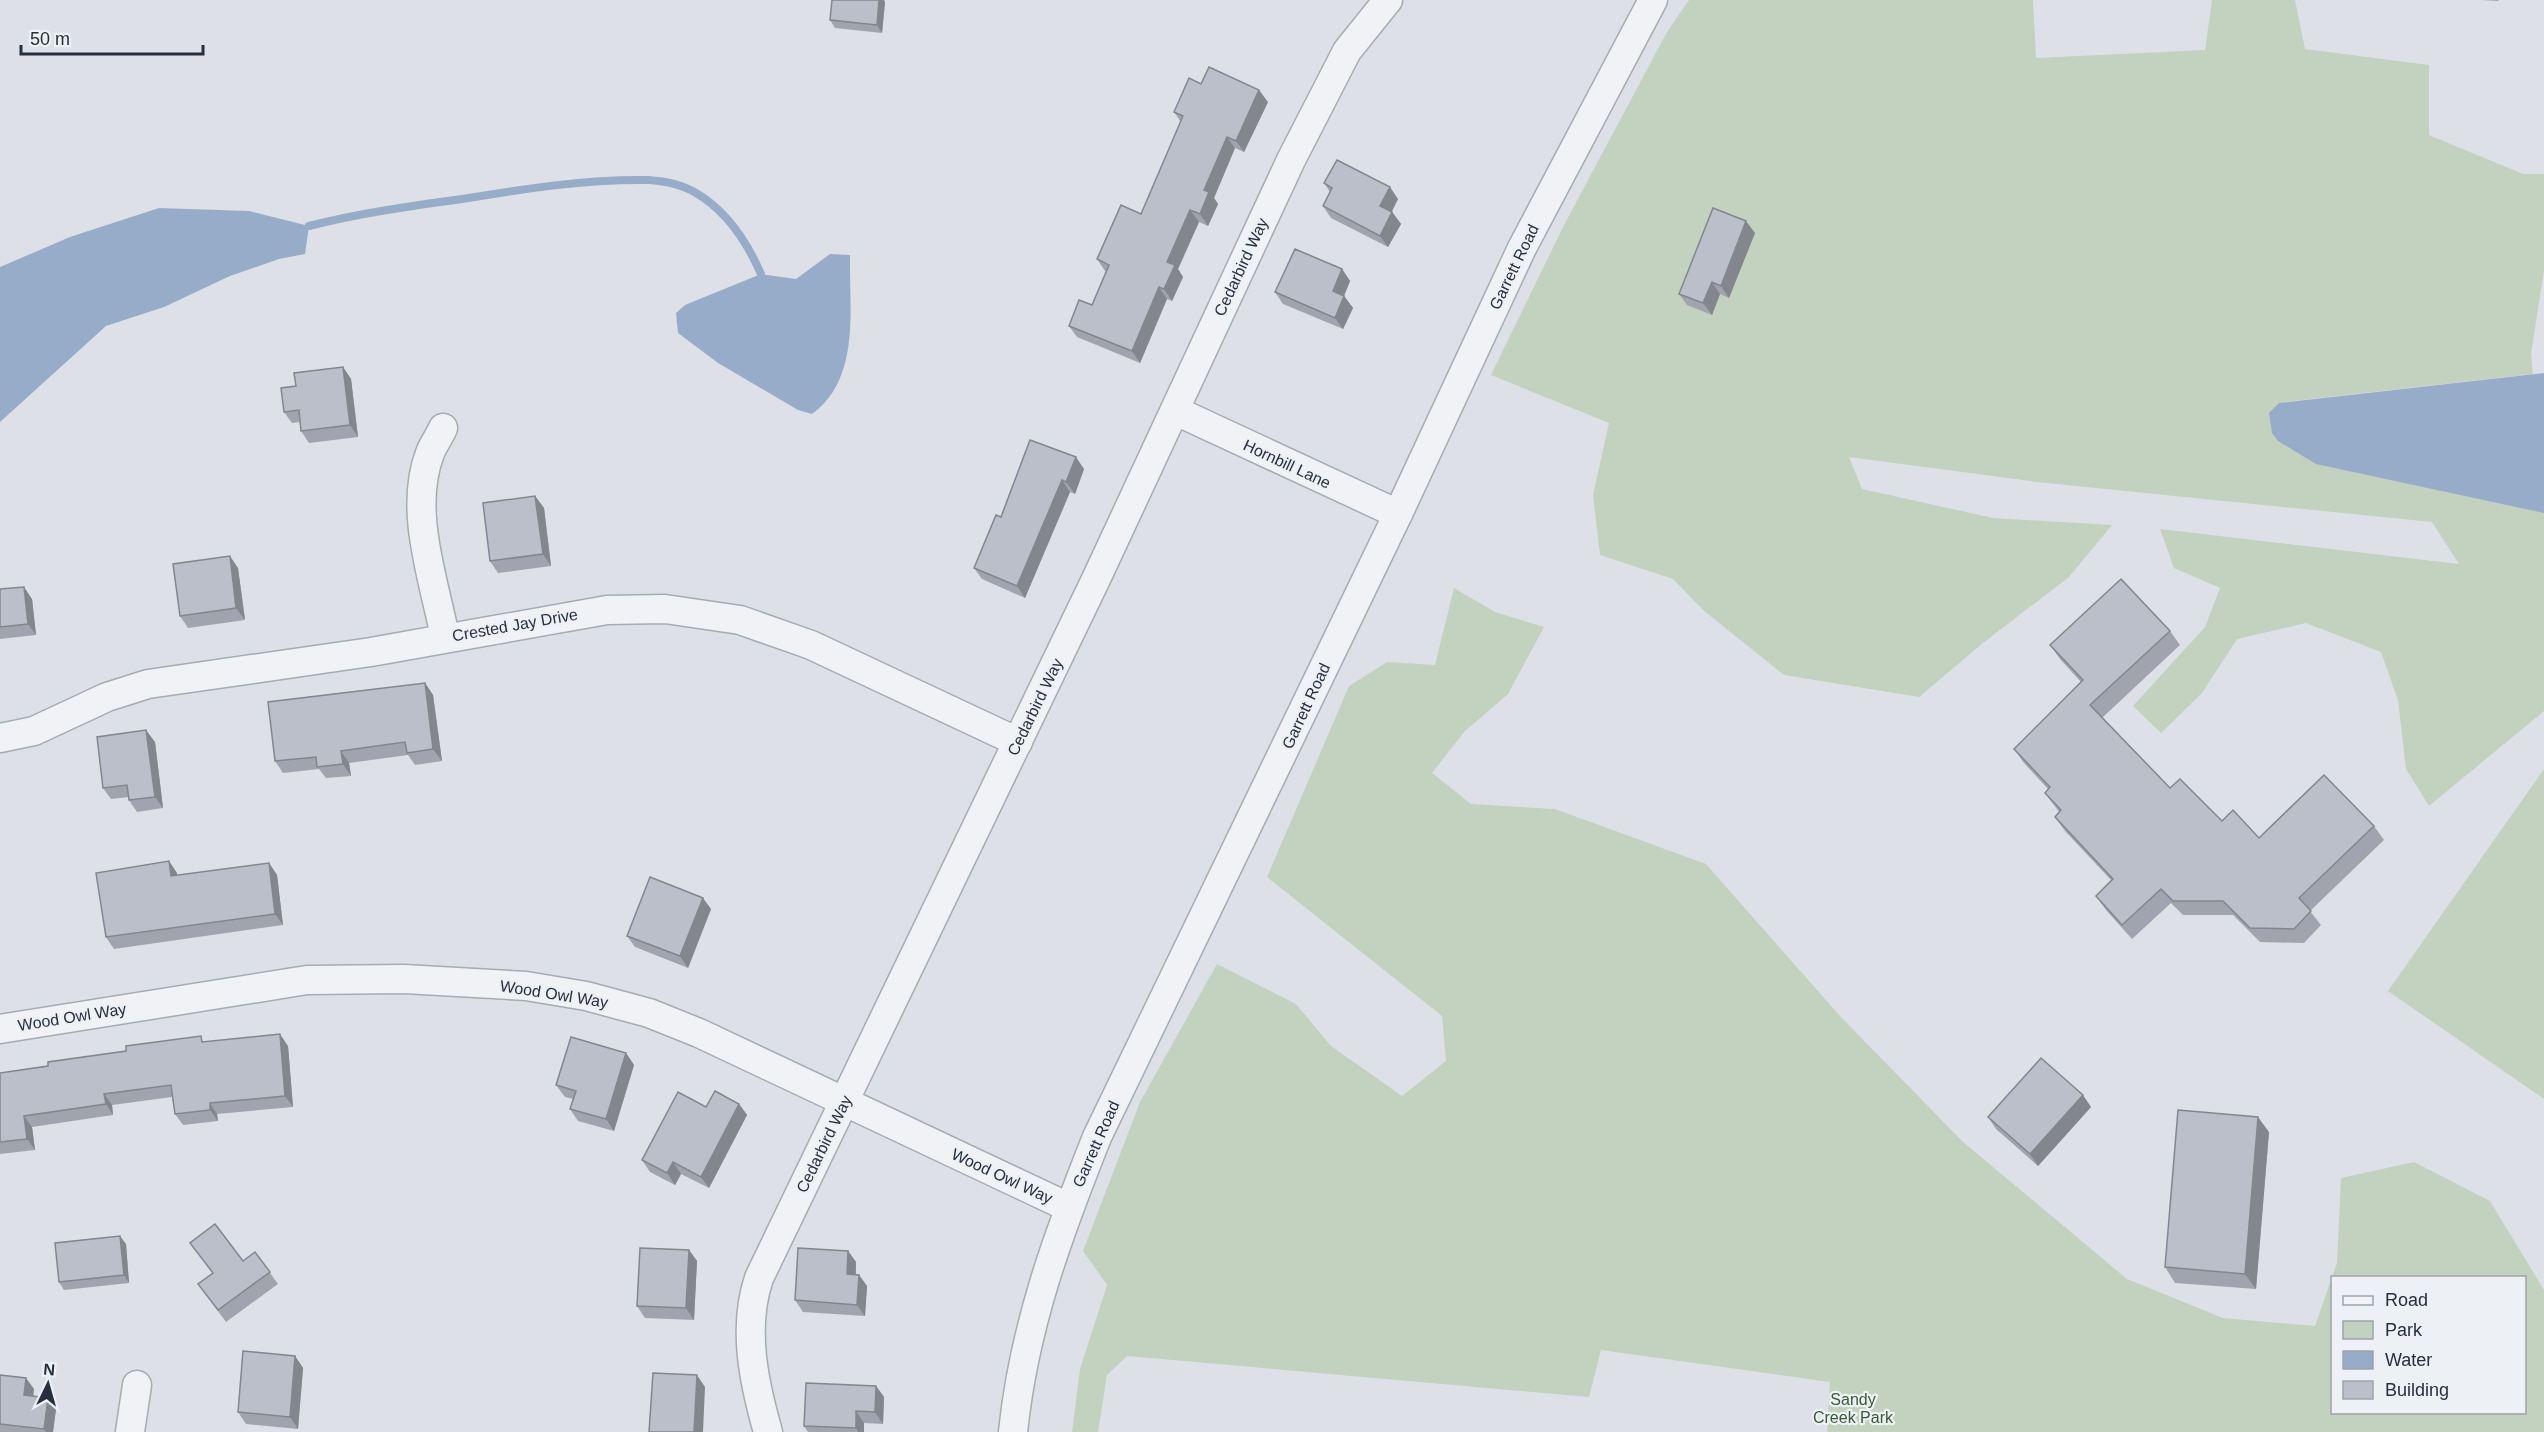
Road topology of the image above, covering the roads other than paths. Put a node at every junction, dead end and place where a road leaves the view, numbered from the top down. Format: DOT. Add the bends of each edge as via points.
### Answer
graph roads {
  1 [pos="1388,0"];
  2 [pos="1653,0"];
  3 [pos="1176,411"];
  4 [pos="443,428"];
  5 [pos="1398,514"];
  6 [pos="445,637"];
  7 [pos="0,738"];
  8 [pos="1018,742"];
  9 [pos="0,1029"];
  10 [pos="844,1102"];
  11 [pos="1068,1207"];
  12 [pos="137,1384"];
  13 [pos="130,1432"];
  14 [pos="768,1432"];
  15 [pos="1013,1432"];
  1 -- 3 [label="street, Cedarbird Way" via="1347,51"];
  2 -- 5 [label="street, Garrett Road" via="1522,248"];
  3 -- 5 [label="street, Hornbill Lane"];
  3 -- 8 [label="street, Cedarbird Way"];
  4 -- 6 [label="street" via="430,454 423,482 423,523"];
  5 -- 11 [label="street, Garrett Road" via="1097,1137"];
  6 -- 7 [label="street, Crested Jay Drive" via="371,652 148,684 107,697 33,731"];
  6 -- 8 [label="street, Crested Jay Drive" via="607,610 665,609 740,620 811,645"];
  8 -- 10 [label="street, Cedarbird Way"];
  9 -- 10 [label="street, Wood Owl Way" via="307,980 404,979 526,986 586,996 649,1013"];
  10 -- 11 [label="street, Wood Owl Way"];
  10 -- 14 [label="street, Cedarbird Way" via="753,1294 750,1314 757,1392"];
  11 -- 15 [label="street, Garrett Road" via="1038,1295 1025,1348"];
  12 -- 13 [label="street"];
}
